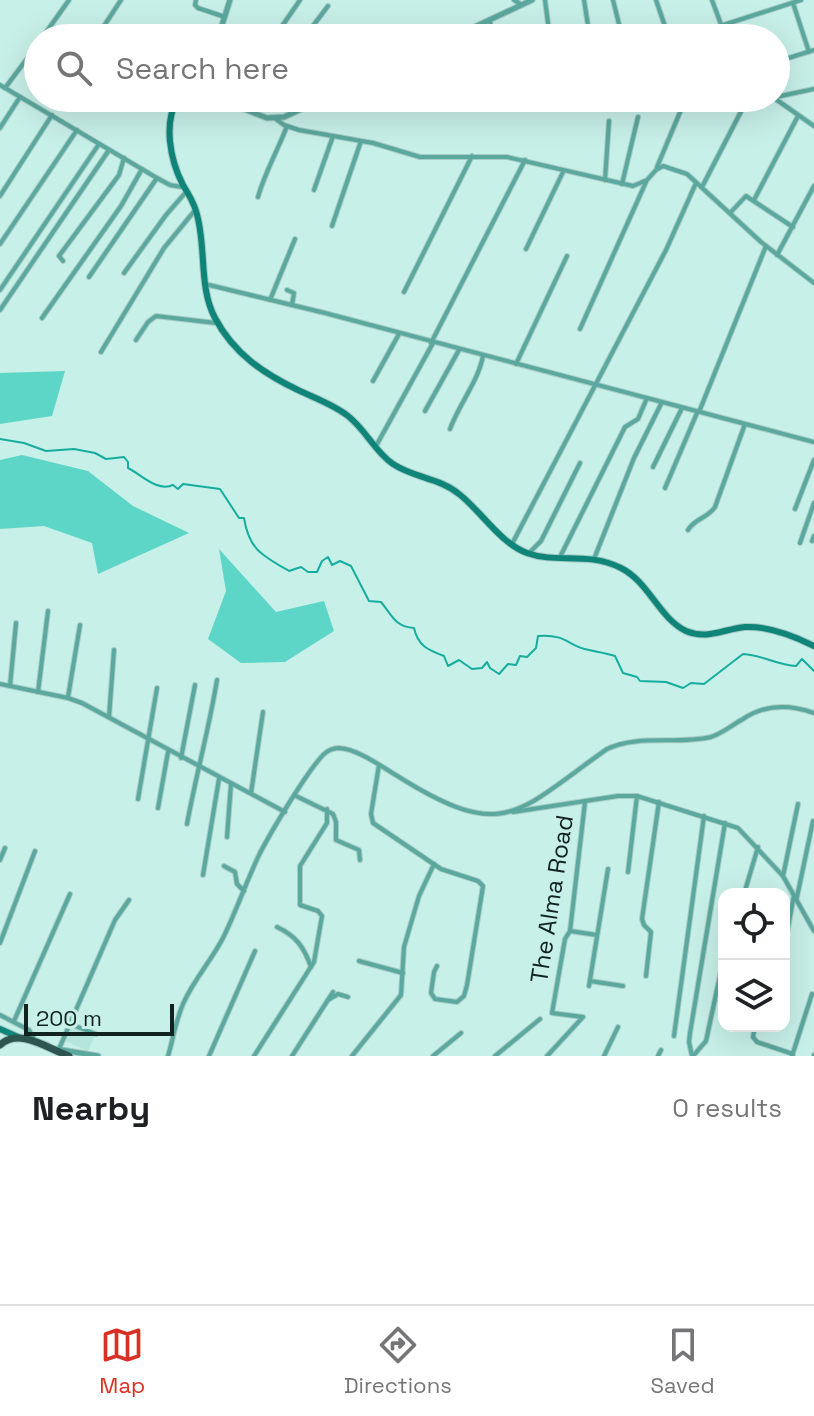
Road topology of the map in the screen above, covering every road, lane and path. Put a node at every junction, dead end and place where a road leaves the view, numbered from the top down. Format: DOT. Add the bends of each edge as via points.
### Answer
graph roads {
  1 [pos="69,0"];
  2 [pos="121,0"];
  3 [pos="196,0"];
  4 [pos="230,0"];
  5 [pos="300,0"];
  6 [pos="514,0"];
  7 [pos="532,0"];
  8 [pos="545,0"];
  9 [pos="584,0"];
  10 [pos="613,0"];
  11 [pos="656,0"];
  12 [pos="712,0"];
  13 [pos="767,0"];
  14 [pos="801,0"];
  15 [pos="793,3"];
  16 [pos="522,5"];
  17 [pos="328,6"];
  18 [pos="771,10"];
  19 [pos="225,17"];
  20 [pos="490,20"];
  21 [pos="52,24"];
  22 [pos="105,24"];
  23 [pos="221,24"];
  24 [pos="283,24"];
  25 [pos="314,24"];
  26 [pos="481,24"];
  27 [pos="490,24"];
  28 [pos="548,24"];
  29 [pos="588,24"];
  30 [pos="619,24"];
  31 [pos="664,24"];
  32 [pos="720,24"];
  33 [pos="727,24"];
  34 [pos="812,51"];
  35 [pos="790,58"];
  36 [pos="24,61"];
  37 [pos="2,87"];
  38 [pos="813,90"];
  39 [pos="790,95"];
  40 [pos="20,97"];
  41 [pos="24,99"];
  42 [pos="790,110"];
  43 [pos="47,112"];
  44 [pos="173,112"];
  45 [pos="252,112"];
  46 [pos="292,112"];
  47 [pos="680,112"];
  48 [pos="741,112"];
  49 [pos="52,115"];
  50 [pos="798,116"];
  51 [pos="638,117"];
  52 [pos="276,119"];
  53 [pos="609,121"];
  54 [pos="287,126"];
  55 [pos="814,126"];
  56 [pos="0,128"];
  57 [pos="77,130"];
  58 [pos="333,136"];
  59 [pos="361,141"];
  60 [pos="99,144"];
  61 [pos="109,150"];
  62 [pos="472,156"];
  63 [pos="124,158"];
  64 [pos="525,160"];
  65 [pos="142,169"];
  66 [pos="563,170"];
  67 [pos="656,170"];
  68 [pos="157,178"];
  69 [pos="605,180"];
  70 [pos="647,180"];
  71 [pos="696,182"];
  72 [pos="622,184"];
  73 [pos="814,186"];
  74 [pos="702,187"];
  75 [pos="186,188"];
  76 [pos="314,190"];
  77 [pos="0,196"];
  78 [pos="258,197"];
  79 [pos="754,200"];
  80 [pos="196,209"];
  81 [pos="730,213"];
  82 [pos="332,226"];
  83 [pos="793,227"];
  84 [pos="295,239"];
  85 [pos="0,244"];
  86 [pos="766,246"];
  87 [pos="526,249"];
  88 [pos="777,255"];
  89 [pos="567,256"];
  90 [pos="63,261"];
  91 [pos="124,273"];
  92 [pos="89,277"];
  93 [pos="814,283"];
  94 [pos="205,284"];
  95 [pos="0,290"];
  96 [pos="287,290"];
  97 [pos="404,292"];
  98 [pos="270,300"];
  99 [pos="292,305"];
  100 [pos="0,310"];
  101 [pos="42,318"];
  102 [pos="218,323"];
  103 [pos="580,329"];
  104 [pos="399,334"];
  105 [pos="136,340"];
  106 [pos="432,343"];
  107 [pos="459,350"];
  108 [pos="101,352"];
  109 [pos="483,356"];
  110 [pos="516,364"];
  111 [pos="373,381"];
  112 [pos="597,384"];
  113 [pos="647,398"];
  114 [pos="662,402"];
  115 [pos="682,408"];
  116 [pos="425,411"];
  117 [pos="698,412"];
  118 [pos="745,424"];
  119 [pos="450,429"];
  120 [pos="814,442"];
  121 [pos="376,446"];
  122 [pos="814,460"];
  123 [pos="580,463"];
  124 [pos="653,467"];
  125 [pos="665,488"];
  126 [pos="814,503"];
  127 [pos="795,509"];
  128 [pos="688,530"];
  129 [pos="800,543"];
  130 [pos="512,544"];
  131 [pos="529,554"];
  132 [pos="560,557"];
  133 [pos="594,559"];
  134 [pos="48,611"];
  135 [pos="16,623"];
  136 [pos="80,625"];
  137 [pos="814,646"];
  138 [pos="114,650"];
  139 [pos="217,680"];
  140 [pos="0,684"];
  141 [pos="195,685"];
  142 [pos="10,686"];
  143 [pos="157,688"];
  144 [pos="38,692"];
  145 [pos="68,698"];
  146 [pos="263,712"];
  147 [pos="814,713"];
  148 [pos="109,717"];
  149 [pos="146,740"];
  150 [pos="168,751"];
  151 [pos="181,758"];
  152 [pos="379,765"];
  153 [pos="199,768"];
  154 [pos="219,778"];
  155 [pos="231,784"];
  156 [pos="251,794"];
  157 [pos="296,796"];
  158 [pos="637,796"];
  159 [pos="138,799"];
  160 [pos="585,802"];
  161 [pos="659,802"];
  162 [pos="798,804"];
  163 [pos="158,808"];
  164 [pos="327,809"];
  165 [pos="285,812"];
  166 [pos="511,812"];
  167 [pos="704,816"];
  168 [pos="813,821"];
  169 [pos="725,823"];
  170 [pos="187,824"];
  171 [pos="227,837"];
  172 [pos="758,847"];
  173 [pos="5,848"];
  174 [pos="35,851"];
  175 [pos="0,860"];
  176 [pos="360,860"];
  177 [pos="434,864"];
  178 [pos="224,866"];
  179 [pos="608,869"];
  180 [pos="628,872"];
  181 [pos="203,875"];
  182 [pos="783,876"];
  183 [pos="746,888"];
  184 [pos="244,891"];
  185 [pos="70,894"];
  186 [pos="795,897"];
  187 [pos="129,900"];
  188 [pos="790,920"];
  189 [pos="277,927"];
  190 [pos="570,931"];
  191 [pos="814,931"];
  192 [pos="597,935"];
  193 [pos="0,943"];
  194 [pos="255,951"];
  195 [pos="723,960"];
  196 [pos="359,961"];
  197 [pos="437,966"];
  198 [pos="311,967"];
  199 [pos="403,973"];
  200 [pos="646,976"];
  201 [pos="623,986"];
  202 [pos="333,992"];
  203 [pos="812,994"];
  204 [pos="348,997"];
  205 [pos="328,1000"];
  206 [pos="0,1015"];
  207 [pos="540,1019"];
  208 [pos="14,1021"];
  209 [pos="70,1024"];
  210 [pos="618,1027"];
  211 [pos="0,1029"];
  212 [pos="754,1032"];
  213 [pos="461,1033"];
  214 [pos="96,1034"];
  215 [pos="674,1036"];
  216 [pos="18,1037"];
  217 [pos="35,1042"];
  218 [pos="0,1045"];
  219 [pos="661,1050"];
  220 [pos="54,1051"];
  221 [pos="793,1055"];
  222 [pos="69,1056"];
  223 [pos="98,1056"];
  224 [pos="168,1056"];
  225 [pos="209,1056"];
  226 [pos="254,1056"];
  227 [pos="292,1056"];
  228 [pos="352,1056"];
  229 [pos="433,1056"];
  230 [pos="495,1056"];
  231 [pos="547,1056"];
  232 [pos="604,1056"];
  233 [pos="658,1056"];
  234 [pos="693,1056"];
  1 -- 21 [label="street"];
  2 -- 22 [label="street"];
  3 -- 19 [label="street" via="198,8"];
  4 -- 19 [label="street"];
  5 -- 24 [label="street"];
  6 -- 16 [label="street"];
  7 -- 16 [label="street"];
  8 -- 28 [label="street"];
  9 -- 29 [label="street"];
  10 -- 30 [label="street"];
  11 -- 31 [label="street"];
  12 -- 32 [label="street"];
  13 -- 18 [label="street"];
  14 -- 15 [label="street"];
  15 -- 18 [label="street"];
  15 -- 34 [label="street"];
  16 -- 20 [label="street"];
  17 -- 25 [label="street"];
  18 -- 33 [label="street"];
  19 -- 23 [label="street"];
  20 -- 26 [label="street"];
  20 -- 27 [label="street"];
  34 -- 35 [label="street"];
  36 -- 37 [label="street"];
  37 -- 40 [label="street"];
  38 -- 39 [label="street"];
  40 -- 41 [label="street"];
  40 -- 56 [label="street"];
  42 -- 50 [label="street"];
  43 -- 49 [label="street"];
  44 -- 75 [label="main road" via="168,132"];
  45 -- 52 [label="street"];
  46 -- 52 [label="street"];
  47 -- 67 [label="street"];
  48 -- 74 [label="street"];
  49 -- 57 [label="street"];
  49 -- 77 [label="street"];
  50 -- 55 [label="street"];
  50 -- 79 [label="street"];
  51 -- 72 [label="street"];
  52 -- 54 [label="street"];
  53 -- 69 [label="street"];
  54 -- 58 [label="street"];
  54 -- 78 [label="street"];
  57 -- 60 [label="street"];
  57 -- 85 [label="street"];
  58 -- 59 [label="street"];
  58 -- 76 [label="street"];
  59 -- 62 [label="street" via="420,157"];
  59 -- 82 [label="street"];
  60 -- 61 [label="street"];
  60 -- 95 [label="street"];
  61 -- 63 [label="street"];
  61 -- 100 [label="street"];
  62 -- 64 [label="street"];
  62 -- 97 [label="street"];
  63 -- 65 [label="street"];
  63 -- 90 [label="street" via="119,175 59,256"];
  64 -- 66 [label="street"];
  64 -- 106 [label="street"];
  65 -- 68 [label="street"];
  65 -- 101 [label="street"];
  66 -- 69 [label="street"];
  66 -- 87 [label="street"];
  67 -- 70 [label="street"];
  67 -- 71 [label="street" via="671,167"];
  68 -- 75 [label="street"];
  68 -- 92 [label="street"];
  69 -- 72 [label="street"];
  70 -- 72 [label="street"];
  70 -- 103 [label="street"];
  71 -- 74 [label="street"];
  71 -- 112 [label="street"];
  73 -- 83 [label="street"];
  74 -- 81 [label="street"];
  75 -- 80 [label="main road"];
  75 -- 91 [label="street"];
  79 -- 81 [label="street" via="744,197"];
  79 -- 83 [label="street"];
  80 -- 94 [label="main road"];
  80 -- 108 [label="street" via="164,248"];
  81 -- 86 [label="street"];
  83 -- 88 [label="street"];
  84 -- 98 [label="street"];
  86 -- 88 [label="street"];
  86 -- 117 [label="street"];
  88 -- 93 [label="street"];
  89 -- 110 [label="street"];
  94 -- 98 [label="street"];
  94 -- 102 [label="main road"];
  96 -- 99 [label="street" via="294,293"];
  98 -- 99 [label="street"];
  99 -- 104 [label="street"];
  102 -- 105 [label="street" via="156,316"];
  102 -- 121 [label="main road" via="255,366 331,404"];
  104 -- 106 [label="street"];
  104 -- 111 [label="street"];
  106 -- 107 [label="street"];
  106 -- 121 [label="street"];
  107 -- 109 [label="street"];
  107 -- 116 [label="street"];
  109 -- 110 [label="street"];
  109 -- 119 [label="street"];
  110 -- 112 [label="street"];
  112 -- 113 [label="street"];
  112 -- 130 [label="street"];
  113 -- 114 [label="street"];
  113 -- 132 [label="street" via="638,419 620,435"];
  114 -- 115 [label="street"];
  114 -- 133 [label="street"];
  115 -- 117 [label="street"];
  115 -- 124 [label="street"];
  117 -- 118 [label="street"];
  117 -- 125 [label="street"];
  118 -- 120 [label="street"];
  118 -- 128 [label="street" via="715,507"];
  121 -- 130 [label="main road" via="393,464 458,493"];
  122 -- 127 [label="street"];
  123 -- 131 [label="street" via="541,541"];
  126 -- 129 [label="street"];
  130 -- 131 [label="main road"];
  131 -- 132 [label="main road"];
  132 -- 133 [label="main road"];
  133 -- 137 [label="main road" via="638,580 684,630 711,635 761,628"];
  134 -- 144 [label="street"];
  135 -- 142 [label="street"];
  136 -- 145 [label="street"];
  138 -- 148 [label="street"];
  139 -- 153 [label="street"];
  140 -- 142 [label="street"];
  141 -- 151 [label="street"];
  142 -- 144 [label="street"];
  143 -- 149 [label="street"];
  144 -- 145 [label="street"];
  145 -- 148 [label="street"];
  146 -- 156 [label="street"];
  147 -- 166 [label="street" via="761,708 713,736 618,744"];
  148 -- 149 [label="street"];
  149 -- 150 [label="street"];
  149 -- 159 [label="street"];
  150 -- 151 [label="street"];
  150 -- 163 [label="street"];
  151 -- 153 [label="street"];
  152 -- 157 [label="street" via="348,750 332,749"];
  152 -- 166 [label="street" via="465,811"];
  152 -- 177 [label="street" via="373,823"];
  153 -- 154 [label="street"];
  153 -- 170 [label="street"];
  154 -- 155 [label="street"];
  154 -- 181 [label="street"];
  155 -- 156 [label="street"];
  155 -- 171 [label="street"];
  156 -- 165 [label="street"];
  157 -- 164 [label="street"];
  157 -- 165 [label="street"];
  158 -- 160 [label="street"];
  158 -- 161 [label="street"];
  158 -- 180 [label="street"];
  160 -- 166 [label="street"];
  160 -- 190 [label="street, The Alma Road"];
  161 -- 167 [label="street"];
  161 -- 200 [label="street" via="642,919 651,932"];
  162 -- 182 [label="street"];
  164 -- 176 [label="street" via="335,817 336,840 359,850"];
  164 -- 198 [label="street" via="327,823 300,870 300,905 322,916"];
  165 -- 184 [label="street"];
  167 -- 169 [label="street"];
  167 -- 215 [label="street"];
  168 -- 186 [label="street"];
  169 -- 172 [label="street"];
  169 -- 234 [label="street" via="690,1033"];
  172 -- 182 [label="street"];
  172 -- 183 [label="street"];
  173 -- 175 [label="street"];
  174 -- 193 [label="street"];
  177 -- 197 [label="street" via="478,881 483,890 464,996 457,1002 435,999 431,993"];
  177 -- 199 [label="street" via="404,947"];
  178 -- 184 [label="street" via="235,872"];
  179 -- 192 [label="street"];
  182 -- 186 [label="street"];
  184 -- 224 [label="street" via="183,1003"];
  185 -- 208 [label="street"];
  186 -- 188 [label="street"];
  186 -- 191 [label="street"];
  187 -- 209 [label="street" via="115,920"];
  189 -- 198 [label="street" via="301,944"];
  190 -- 192 [label="street"];
  190 -- 231 [label="street, The Alma Road" via="552,1013 583,1017"];
  192 -- 201 [label="street" via="589,984"];
  194 -- 225 [label="street"];
  195 -- 234 [label="street" via="706,1041"];
  196 -- 199 [label="street"];
  198 -- 226 [label="street"];
  199 -- 228 [label="street" via="401,995"];
  202 -- 205 [label="street"];
  203 -- 221 [label="street"];
  204 -- 205 [label="street" via="338,994"];
  205 -- 227 [label="street"];
  206 -- 208 [label="street"];
  207 -- 230 [label="street"];
  208 -- 217 [label="street" via="29,1030"];
  209 -- 214 [label="street"];
  209 -- 220 [label="street"];
  210 -- 232 [label="street"];
  211 -- 216 [label="main road"];
  212 -- 221 [label="street" via="757,1042"];
  213 -- 229 [label="street"];
  216 -- 217 [label="highway"];
  216 -- 218 [label="highway"];
  217 -- 220 [label="highway"];
  219 -- 233 [label="street"];
  220 -- 222 [label="highway"];
  220 -- 223 [label="street"];
}
